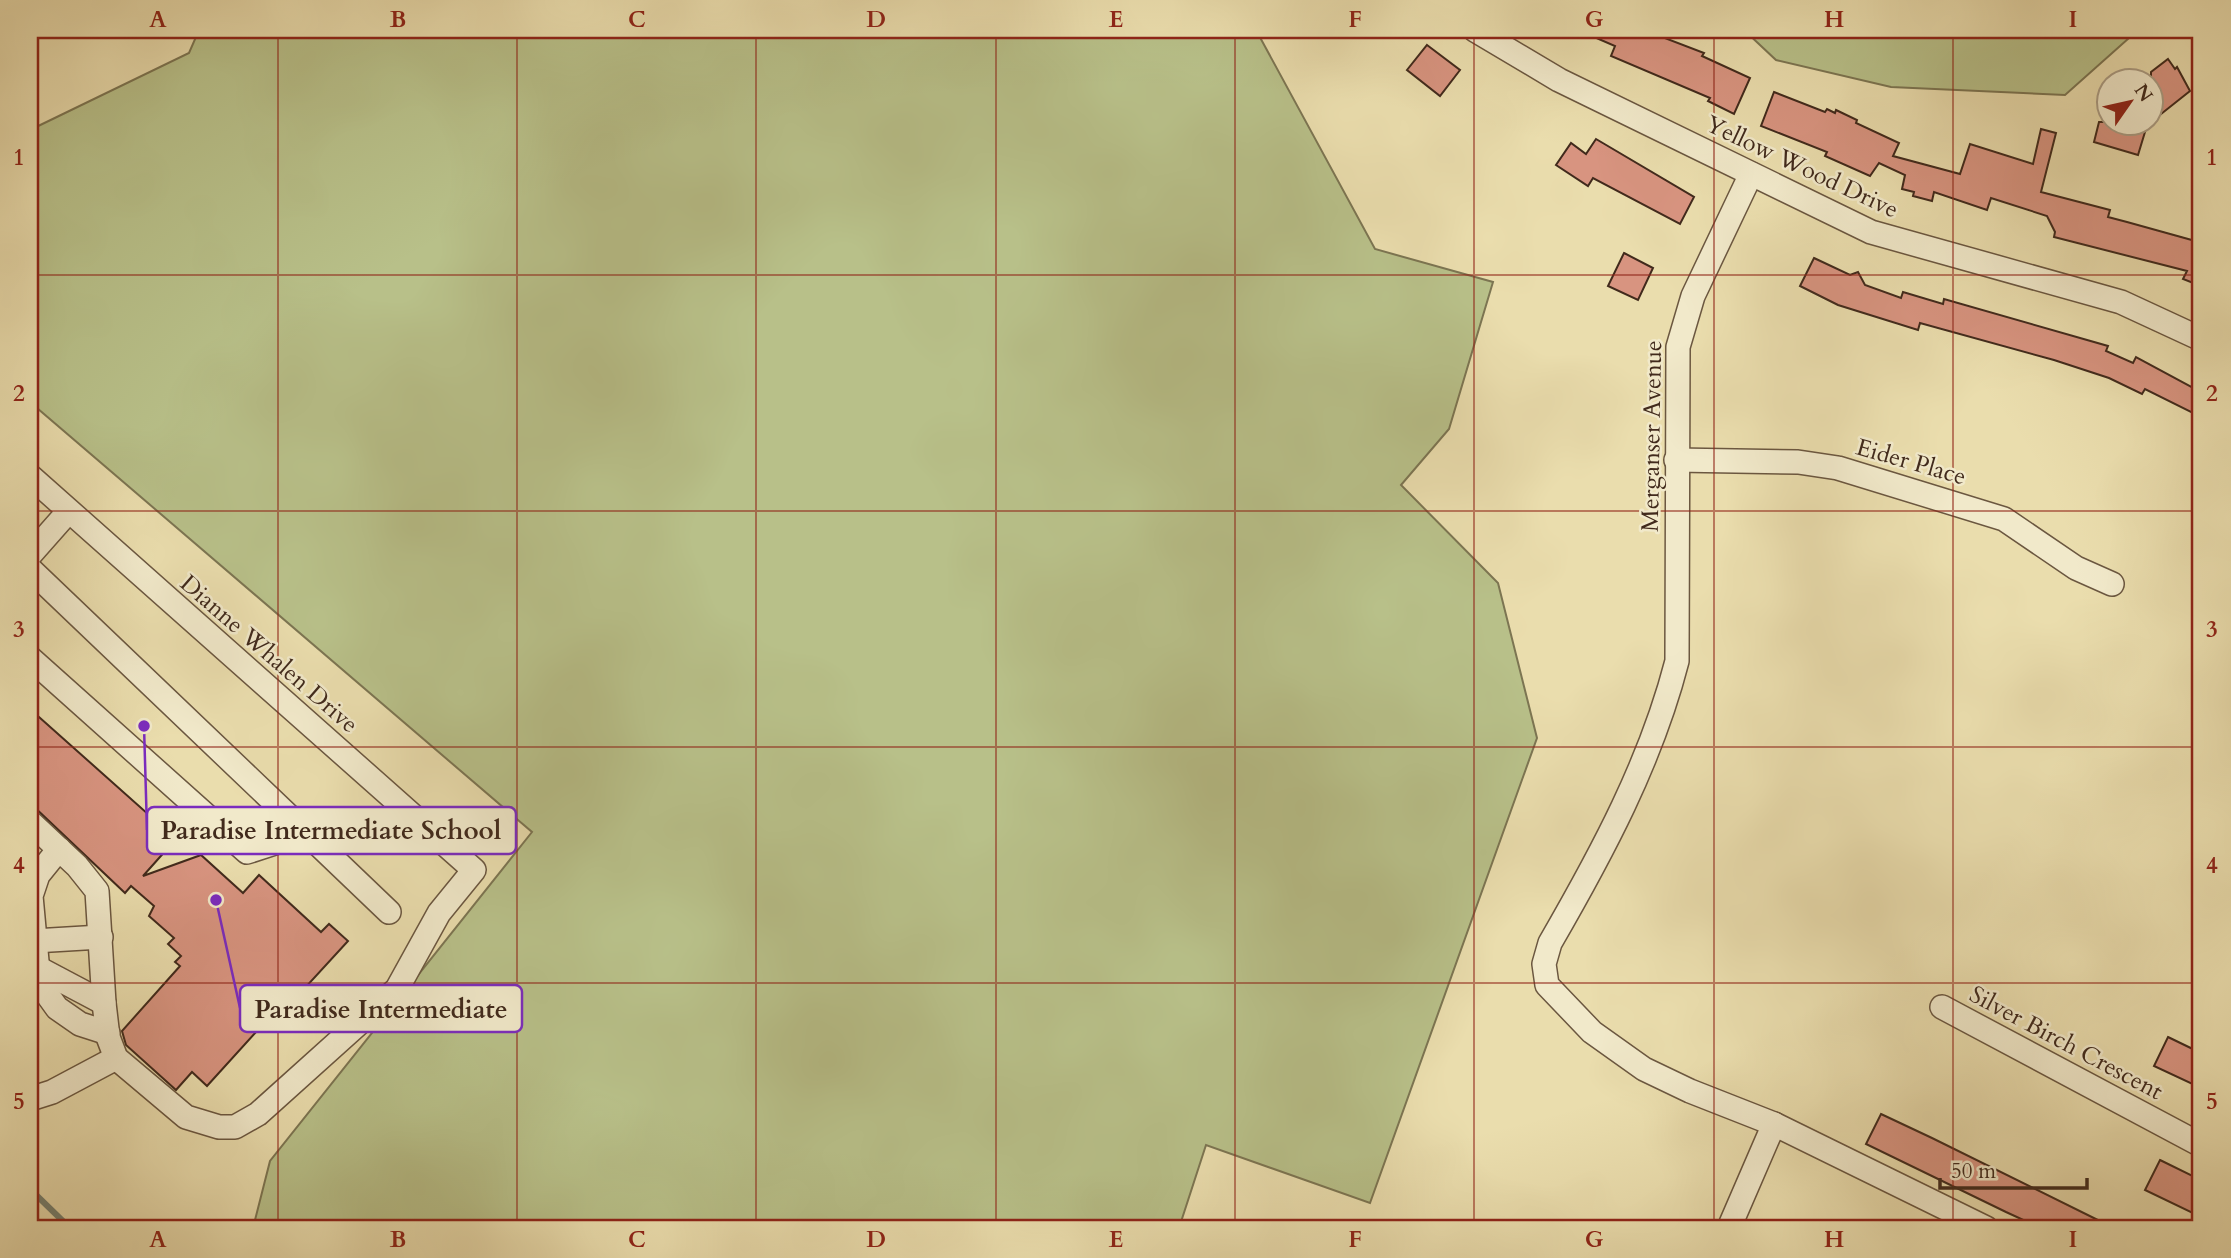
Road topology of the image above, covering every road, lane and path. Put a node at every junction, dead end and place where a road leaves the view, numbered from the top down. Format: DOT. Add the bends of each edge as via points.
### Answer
graph roads {
  1 [pos="1475,30"];
  2 [pos="1751,174"];
  3 [pos="2201,339"];
  4 [pos="1676,460"];
  5 [pos="30,477"];
  6 [pos="68,512"];
  7 [pos="30,555"];
  8 [pos="30,569"];
  9 [pos="2112,584"];
  10 [pos="30,657"];
  11 [pos="30,822"];
  12 [pos="297,824"];
  13 [pos="59,849"];
  14 [pos="389,912"];
  15 [pos="100,937"];
  16 [pos="34,941"];
  17 [pos="36,967"];
  18 [pos="104,1003"];
  19 [pos="1942,1007"];
  20 [pos="108,1033"];
  21 [pos="116,1058"];
  22 [pos="30,1099"];
  23 [pos="1774,1124"];
  24 [pos="2201,1145"];
  25 [pos="1729,1228"];
  26 [pos="1986,1228"];
  1 -- 2 [label="street, Yellow Wood Drive" via="1559,80"];
  2 -- 3 [label="street, Yellow Wood Drive" via="1884,237 2121,302"];
  2 -- 4 [label="street, Merganser Avenue" via="1681,328 1676,366"];
  4 -- 9 [label="street, Eider Place" via="1798,462 1838,468 2004,519 2076,568"];
  4 -- 23 [label="street, Merganser Avenue" via="1677,660 1665,708 1623,808 1550,943 1544,964 1547,985 1592,1032 1644,1069"];
  5 -- 6 [label="street, Dianne Whalen Drive"];
  6 -- 7 [label="street"];
  6 -- 21 [label="street, Dianne Whalen Drive" via="474,870 439,913 397,989 258,1114 235,1127 219,1128 186,1117"];
  8 -- 12 [label="street"];
  10 -- 12 [label="street" via="247,852 284,840"];
  11 -- 13 [label="street"];
  12 -- 14 [label="street"];
  13 -- 15 [label="street" via="97,891"];
  13 -- 16 [label="street" via="38,875 32,896"];
  15 -- 16 [label="street"];
  15 -- 18 [label="street"];
  16 -- 17 [label="street"];
  17 -- 18 [label="street"];
  17 -- 20 [label="street" via="39,983 57,1008 80,1024"];
  18 -- 20 [label="street"];
  19 -- 24 [label="street, Silver Birch Crescent"];
  20 -- 21 [label="street"];
  21 -- 22 [label="street"];
  23 -- 25 [label="street"];
  23 -- 26 [label="street, Merganser Avenue"];
}
